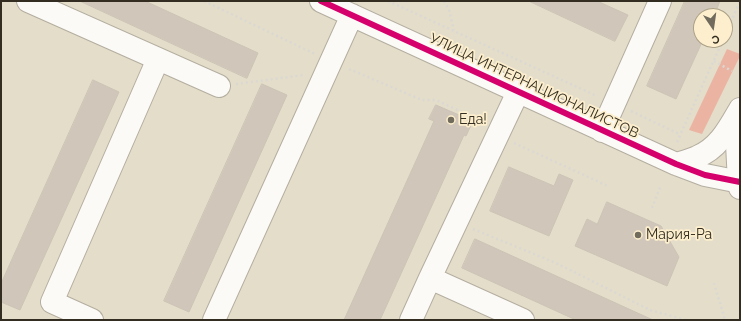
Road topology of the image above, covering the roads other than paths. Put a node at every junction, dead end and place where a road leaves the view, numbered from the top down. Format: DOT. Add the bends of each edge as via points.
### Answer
graph roads {
  1 [pos="28,1"];
  2 [pos="321,1"];
  3 [pos="660,1"];
  4 [pos="352,15"];
  5 [pos="158,59"];
  6 [pos="219,86"];
  7 [pos="518,92"];
  8 [pos="740,109"];
  9 [pos="740,124"];
  10 [pos="602,131"];
  11 [pos="676,164"];
  12 [pos="740,184"];
  13 [pos="430,278"];
  14 [pos="92,320"];
  15 [pos="214,320"];
  16 [pos="411,320"];
  17 [pos="523,320"];
  1 -- 5 [label="street"];
  2 -- 4 [label="street, УЛИЦА ИНТЕРНАЦИОНАЛИСТОВ"];
  3 -- 10 [label="street"];
  4 -- 7 [label="street, УЛИЦА ИНТЕРНАЦИОНАЛИСТОВ"];
  4 -- 15 [label="street"];
  5 -- 6 [label="street"];
  5 -- 14 [label="street" via="52,302"];
  7 -- 10 [label="street, УЛИЦА ИНТЕРНАЦИОНАЛИСТОВ"];
  7 -- 13 [label="street"];
  8 -- 11 [label="street" via="716,146 698,157"];
  9 -- 12 [label="street" via="737,144"];
  10 -- 11 [label="street, УЛИЦА ИНТЕРНАЦИОНАЛИСТОВ"];
  11 -- 12 [label="street, УЛИЦА ИНТЕРНАЦИОНАЛИСТОВ"];
  13 -- 16 [label="street"];
  13 -- 17 [label="street"];
}
